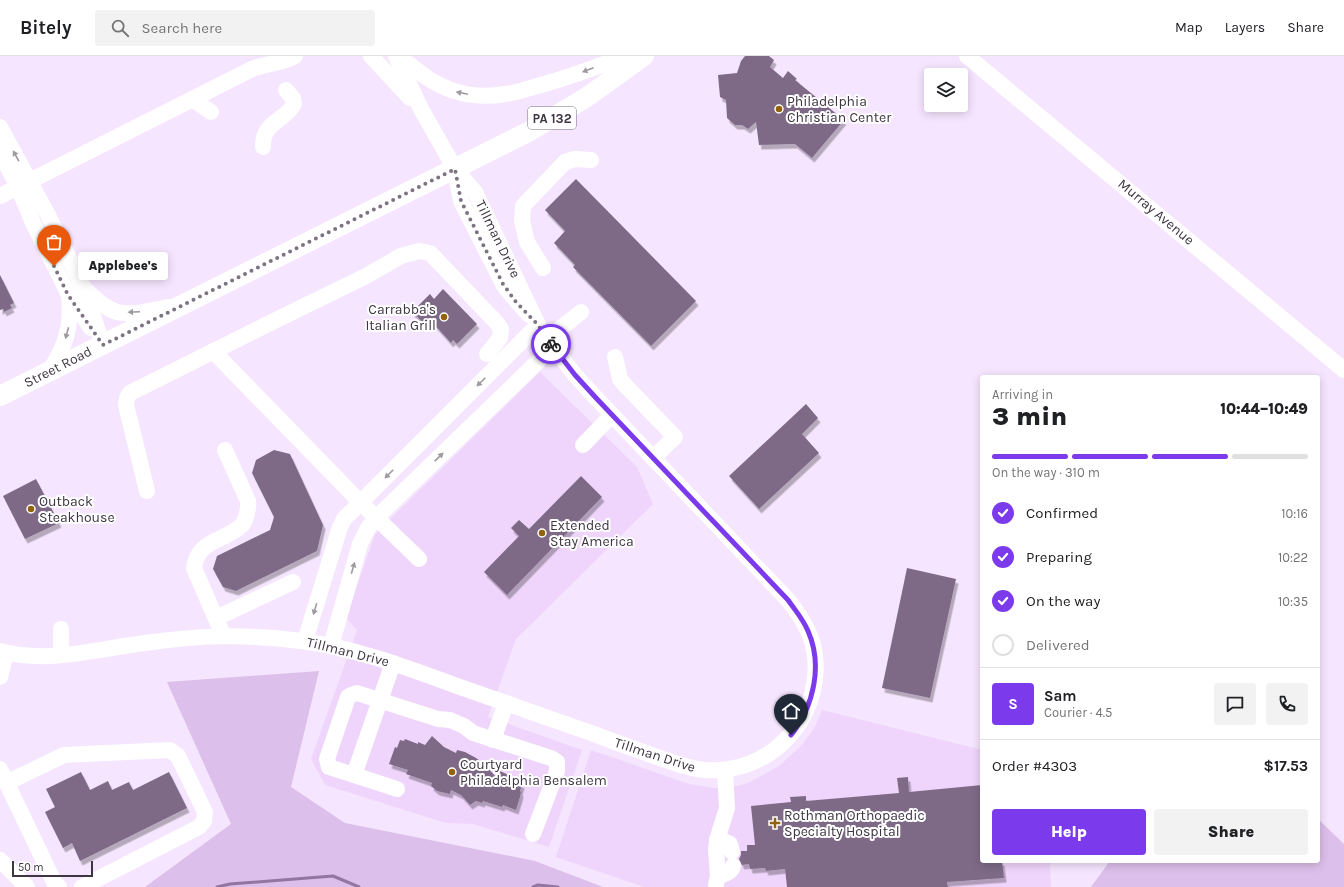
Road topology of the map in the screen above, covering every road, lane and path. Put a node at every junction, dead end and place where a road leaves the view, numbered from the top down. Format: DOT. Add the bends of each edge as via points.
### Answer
graph roads {
  1 [pos="295,56"];
  2 [pos="371,56"];
  3 [pos="396,56"];
  4 [pos="400,56"];
  5 [pos="625,56"];
  6 [pos="644,56"];
  7 [pos="966,56"];
  8 [pos="286,90"];
  9 [pos="192,99"];
  10 [pos="421,109"];
  11 [pos="211,112"];
  12 [pos="0,127"];
  13 [pos="263,147"];
  14 [pos="0,152"];
  15 [pos="591,160"];
  16 [pos="455,169"];
  17 [pos="24,184"];
  18 [pos="0,196"];
  19 [pos="543,268"];
  20 [pos="83,286"];
  21 [pos="68,295"];
  22 [pos="186,303"];
  23 [pos="580,312"];
  24 [pos="538,325"];
  25 [pos="550,343"];
  26 [pos="103,345"];
  27 [pos="213,352"];
  28 [pos="615,357"];
  29 [pos="493,360"];
  30 [pos="1344,370"];
  31 [pos="49,372"];
  32 [pos="516,382"];
  33 [pos="0,396"];
  34 [pos="612,415"];
  35 [pos="583,445"];
  36 [pos="225,450"];
  37 [pos="653,458"];
  38 [pos="147,491"];
  39 [pos="360,502"];
  40 [pos="376,518"];
  41 [pos="419,559"];
  42 [pos="293,582"];
  43 [pos="322,585"];
  44 [pos="346,591"];
  45 [pos="216,618"];
  46 [pos="61,629"];
  47 [pos="223,635"];
  48 [pos="305,641"];
  49 [pos="331,646"];
  50 [pos="2,651"];
  51 [pos="61,655"];
  52 [pos="393,663"];
  53 [pos="0,677"];
  54 [pos="380,700"];
  55 [pos="506,703"];
  56 [pos="493,740"];
  57 [pos="724,771"];
  58 [pos="354,775"];
  59 [pos="3,776"];
  60 [pos="397,789"];
  61 [pos="533,834"];
  62 [pos="717,840"];
  63 [pos="0,860"];
  64 [pos="27,887"];
  65 [pos="59,887"];
  66 [pos="82,887"];
  1 -- 9 [label="street" via="252,69"];
  2 -- 10 [label="street"];
  3 -- 10 [label="street"];
  5 -- 4 [label="street, one-way" via="539,86 488,96 450,90 424,77"];
  6 -- 16 [label="main road, Street Road / PA 132" via="564,112"];
  7 -- 30 [label="street, Murray Avenue"];
  8 -- 13 [label="street" via="293,98 294,104 290,111 268,128 263,139"];
  9 -- 11 [label="street"];
  9 -- 17 [label="street"];
  10 -- 16 [label="street, Tillman Drive"];
  17 -- 12 [label="street, one-way"];
  14 -- 17 [label="street"];
  15 -- 19 [label="street" via="576,159 564,162 523,206 522,221 527,242"];
  16 -- 22 [label="main road, Street Road / PA 132"];
  16 -- 24 [label="street, Tillman Drive" via="461,201 503,284"];
  17 -- 18 [label="street"];
  17 -- 20 [label="street" via="48,215"];
  17 -- 21 [label="street" via="23,213"];
  22 -- 20 [label="street, one-way" via="142,312 117,312 96,299"];
  20 -- 26 [label="street"];
  21 -- 26 [label="street"];
  21 -- 31 [label="street, one-way" via="70,311 67,333"];
  22 -- 26 [label="main road, Street Road / PA 132"];
  23 -- 25 [label="street"];
  24 -- 25 [label="street, Tillman Drive"];
  24 -- 29 [label="street"];
  25 -- 32 [label="street"];
  25 -- 34 [label="street, Tillman Drive"];
  26 -- 31 [label="main road, Street Road / PA 132"];
  27 -- 29 [label="street" via="401,256 419,251 430,253 501,329"];
  27 -- 38 [label="street" via="130,393 127,398 126,405"];
  27 -- 39 [label="street"];
  28 -- 37 [label="street" via="620,379 675,437"];
  29 -- 32 [label="street"];
  29 -- 39 [label="street, one-way"];
  31 -- 33 [label="main road, Street Road / PA 132"];
  40 -- 32 [label="street, one-way"];
  34 -- 35 [label="street"];
  34 -- 37 [label="street, Tillman Drive"];
  36 -- 45 [label="street" via="249,505 242,524 204,546 194,562 195,574"];
  37 -- 57 [label="street, Tillman Drive" via="788,600 808,630 813,647 815,672 812,694 809,706 796,728 778,747 765,756 748,765"];
  39 -- 40 [label="street"];
  39 -- 43 [label="street" via="340,527"];
  40 -- 41 [label="street"];
  44 -- 40 [label="street, one-way" via="363,536"];
  42 -- 45 [label="street"];
  43 -- 44 [label="street"];
  43 -- 48 [label="street, one-way"];
  44 -- 49 [label="street"];
  45 -- 47 [label="street"];
  46 -- 51 [label="street"];
  47 -- 48 [label="street, Tillman Drive"];
  47 -- 51 [label="street, Tillman Drive"];
  48 -- 49 [label="street, Tillman Drive"];
  49 -- 52 [label="street, Tillman Drive"];
  50 -- 51 [label="street, Tillman Drive" via="31,657"];
  50 -- 53 [label="street"];
  52 -- 54 [label="street"];
  52 -- 55 [label="street, Tillman Drive"];
  54 -- 56 [label="street" via="438,720 458,722 473,733"];
  54 -- 58 [label="street"];
  54 -- 58 [label="street" via="357,693 348,697 327,760 329,767"];
  55 -- 56 [label="street"];
  55 -- 57 [label="street, Tillman Drive" via="683,766"];
  56 -- 61 [label="street" via="557,762 558,771"];
  57 -- 62 [label="street" via="727,808"];
  58 -- 60 [label="street"];
  59 -- 65 [label="street" via="55,884"];
  59 -- 66 [label="street" via="64,755 170,750 178,756 205,812 204,821 199,827"];
  62 -- 62 [label="street" via="716,850 717,880 732,870 733,859 730,844"];
  63 -- 64 [label="street"];
}
